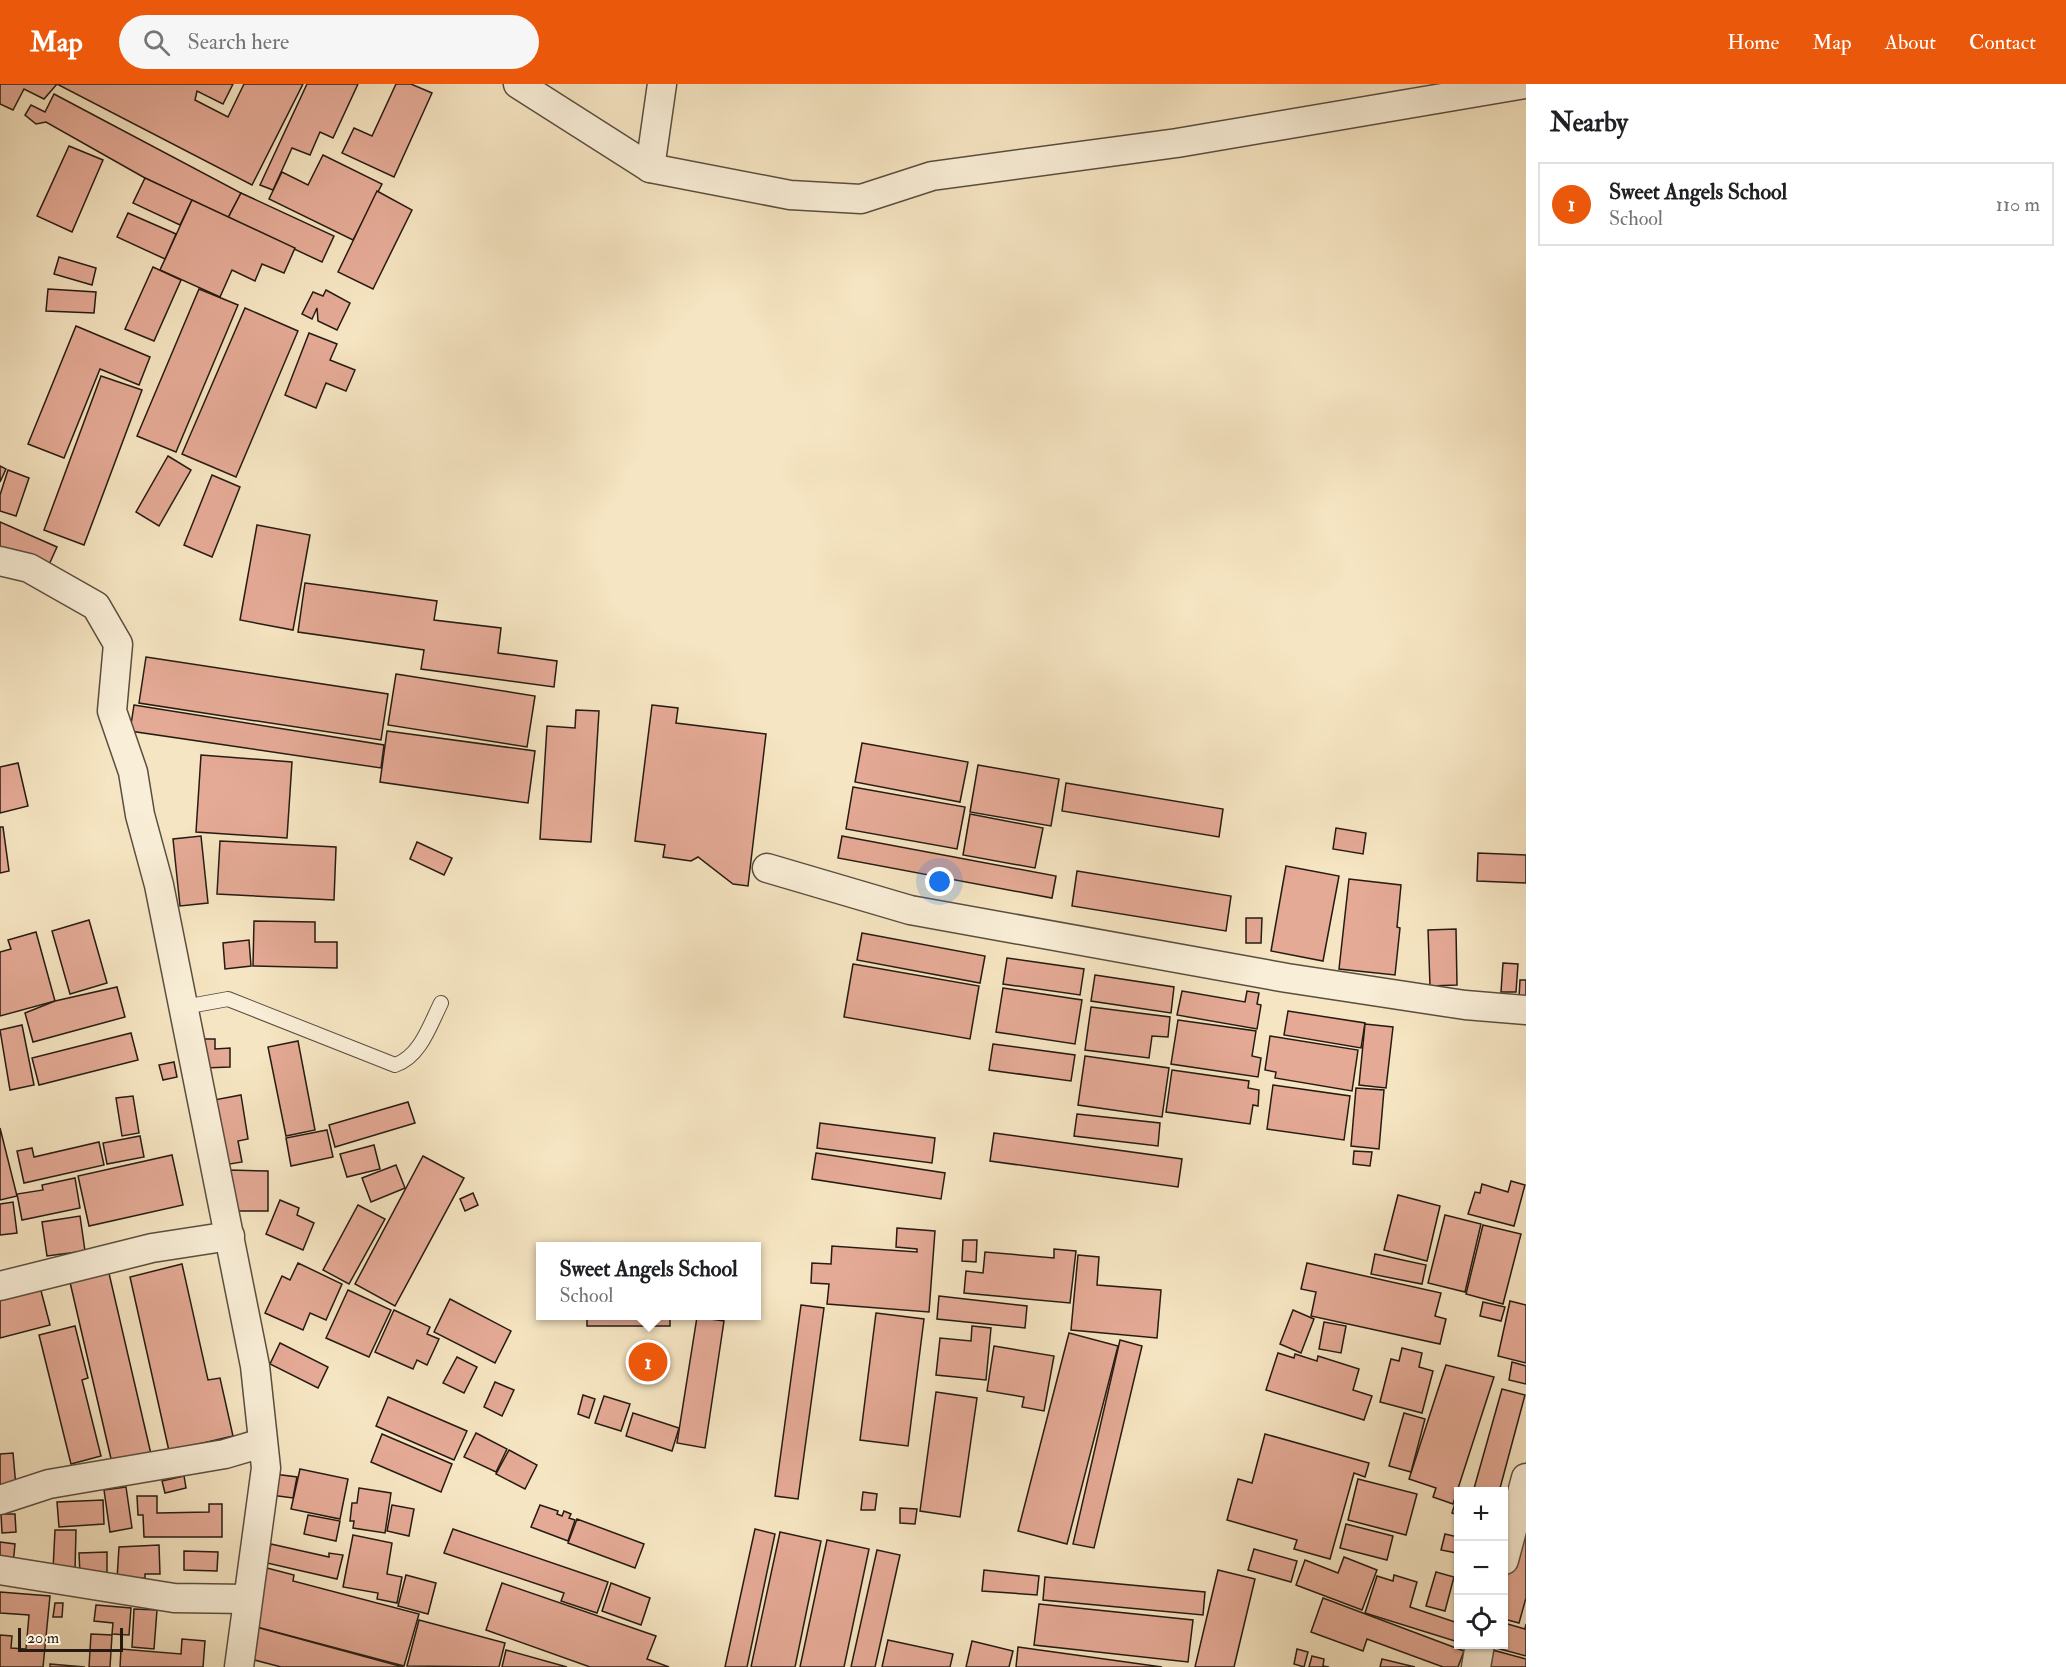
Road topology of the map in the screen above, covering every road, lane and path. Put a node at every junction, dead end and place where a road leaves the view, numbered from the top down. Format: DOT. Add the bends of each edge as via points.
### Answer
graph roads {
  1 [pos="518,84"];
  2 [pos="662,84"];
  3 [pos="1525,84"];
  4 [pos="650,168"];
  5 [pos="0,561"];
  6 [pos="767,868"];
  7 [pos="441,1003"];
  8 [pos="184,1006"];
  9 [pos="1526,1010"];
  10 [pos="230,1236"];
  11 [pos="0,1286"];
  12 [pos="262,1443"];
  13 [pos="1526,1478"];
  14 [pos="0,1500"];
  15 [pos="1508,1542"];
  16 [pos="0,1570"];
  17 [pos="247,1599"];
  18 [pos="1479,1649"];
  19 [pos="239,1667"];
  20 [pos="1476,1667"];
  1 -- 4 [label="street"];
  2 -- 4 [label="street"];
  3 -- 4 [label="street" via="1177,143 932,176 861,199 790,195"];
  5 -- 8 [label="street" via="29,568 96,606 118,644 112,711 133,772"];
  6 -- 9 [label="street" via="910,910 1287,978 1465,1005"];
  7 -- 8 [label="lane" via="417,1048 406,1062 395,1065 228,999"];
  8 -- 10 [label="street"];
  10 -- 11 [label="street" via="152,1248"];
  10 -- 12 [label="street" via="255,1366"];
  12 -- 14 [label="street" via="225,1454 49,1484"];
  12 -- 17 [label="street" via="266,1468"];
  13 -- 15 [label="street"];
  16 -- 17 [label="street" via="174,1598"];
  17 -- 19 [label="street"];
  18 -- 20 [label="street"];
}
